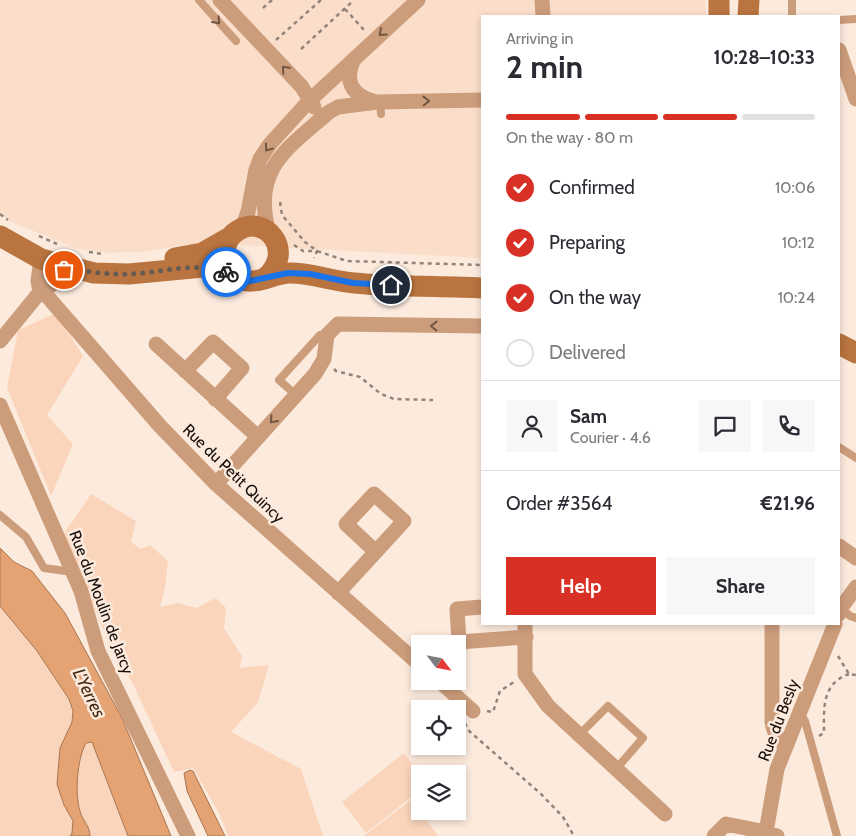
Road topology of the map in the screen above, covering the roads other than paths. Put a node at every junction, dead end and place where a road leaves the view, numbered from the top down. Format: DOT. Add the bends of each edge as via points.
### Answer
graph roads {
  1 [pos="199,0"];
  2 [pos="220,0"];
  3 [pos="418,0"];
  4 [pos="542,0"];
  5 [pos="718,0"];
  6 [pos="749,0"];
  7 [pos="792,0"];
  8 [pos="542,15"];
  9 [pos="719,15"];
  10 [pos="748,15"];
  11 [pos="792,15"];
  12 [pos="856,19"];
  13 [pos="840,20"];
  14 [pos="236,41"];
  15 [pos="840,53"];
  16 [pos="354,59"];
  17 [pos="856,99"];
  18 [pos="481,100"];
  19 [pos="309,101"];
  20 [pos="379,106"];
  21 [pos="322,119"];
  22 [pos="0,223"];
  23 [pos="236,232"];
  24 [pos="0,236"];
  25 [pos="274,242"];
  26 [pos="41,260"];
  27 [pos="66,267"];
  28 [pos="481,274"];
  29 [pos="235,276"];
  30 [pos="265,278"];
  31 [pos="481,288"];
  32 [pos="40,292"];
  33 [pos="481,326"];
  34 [pos="327,335"];
  35 [pos="0,341"];
  36 [pos="156,344"];
  37 [pos="185,371"];
  38 [pos="296,395"];
  39 [pos="215,398"];
  40 [pos="0,405"];
  41 [pos="258,438"];
  42 [pos="840,448"];
  43 [pos="856,458"];
  44 [pos="216,484"];
  45 [pos="0,515"];
  46 [pos="840,547"];
  47 [pos="376,552"];
  48 [pos="856,558"];
  49 [pos="73,572"];
  50 [pos="856,587"];
  51 [pos="338,594"];
  52 [pos="481,607"];
  53 [pos="840,611"];
  54 [pos="856,618"];
  55 [pos="772,625"];
  56 [pos="835,625"];
  57 [pos="525,630"];
  58 [pos="496,631"];
  59 [pos="411,657"];
  60 [pos="446,690"];
  61 [pos="799,712"];
  62 [pos="467,715"];
  63 [pos="579,735"];
  64 [pos="785,746"];
  65 [pos="616,769"];
  66 [pos="665,814"];
  67 [pos="772,834"];
  68 [pos="188,836"];
  69 [pos="714,836"];
  70 [pos="837,836"];
  1 -- 14 [label="lane, one-way"];
  19 -- 2 [label="street, one-way" via="302,87"];
  3 -- 16 [label="street, one-way"];
  4 -- 8 [label="street"];
  5 -- 9 [label="main road"];
  6 -- 10 [label="main road"];
  7 -- 11 [label="lane"];
  12 -- 13 [label="lane"];
  15 -- 17 [label="street"];
  16 -- 19 [label="street"];
  16 -- 20 [label="street" via="349,76 351,86 364,99"];
  20 -- 18 [label="street, one-way"];
  19 -- 21 [label="street"];
  19 -- 23 [label="street, one-way" via="260,159 248,212"];
  20 -- 21 [label="street" via="338,107"];
  21 -- 25 [label="street" via="281,154 271,171 264,212"];
  22 -- 23 [label="main road" via="53,250 110,263 202,253"];
  23 -- 25 [label="main road" via="256,227"];
  23 -- 29 [label="main road" via="224,253"];
  24 -- 26 [label="main road"];
  25 -- 28 [label="main road" via="312,263 354,271"];
  25 -- 30 [label="main road" via="278,263"];
  26 -- 27 [label="main road"];
  26 -- 32 [label="street"];
  27 -- 29 [label="main road" via="94,273 129,274 203,268"];
  27 -- 32 [label="street" via="48,289"];
  29 -- 30 [label="main road" via="250,281"];
  30 -- 31 [label="main road" via="288,273 310,274 353,283"];
  32 -- 35 [label="street"];
  32 -- 44 [label="street, Rue du Petit Quincy"];
  33 -- 34 [label="street, one-way" via="338,324"];
  34 -- 38 [label="street" via="324,359"];
  34 -- 38 [label="lane" via="320,335 279,380"];
  36 -- 37 [label="street"];
  37 -- 39 [label="street"];
  37 -- 39 [label="street" via="213,342 221,348 242,368"];
  38 -- 41 [label="street, one-way"];
  39 -- 41 [label="street"];
  40 -- 49 [label="street, Rue du Moulin de Jarcy"];
  41 -- 44 [label="street"];
  42 -- 43 [label="lane"];
  44 -- 51 [label="street, Rue du Petit Quincy"];
  45 -- 49 [label="lane" via="26,537 44,568"];
  46 -- 48 [label="street"];
  47 -- 51 [label="street"];
  49 -- 68 [label="street, Rue du Moulin de Jarcy" via="98,651"];
  50 -- 53 [label="street"];
  51 -- 59 [label="street, Rue du Petit Quincy"];
  52 -- 58 [label="street" via="457,609 459,642"];
  53 -- 54 [label="lane"];
  55 -- 64 [label="street" via="772,722 774,732"];
  56 -- 61 [label="street, Rue du Besly"];
  57 -- 58 [label="street"];
  57 -- 63 [label="street" via="525,674 548,706"];
  60 -- 62 [label="street"];
  61 -- 64 [label="street, Rue du Besly"];
  61 -- 70 [label="lane" via="805,721"];
  63 -- 65 [label="street"];
  63 -- 65 [label="lane" via="608,706 644,738"];
  64 -- 67 [label="street, Rue du Besly" via="777,769"];
  65 -- 66 [label="street"];
  67 -- 69 [label="street" via="726,824"];
}
